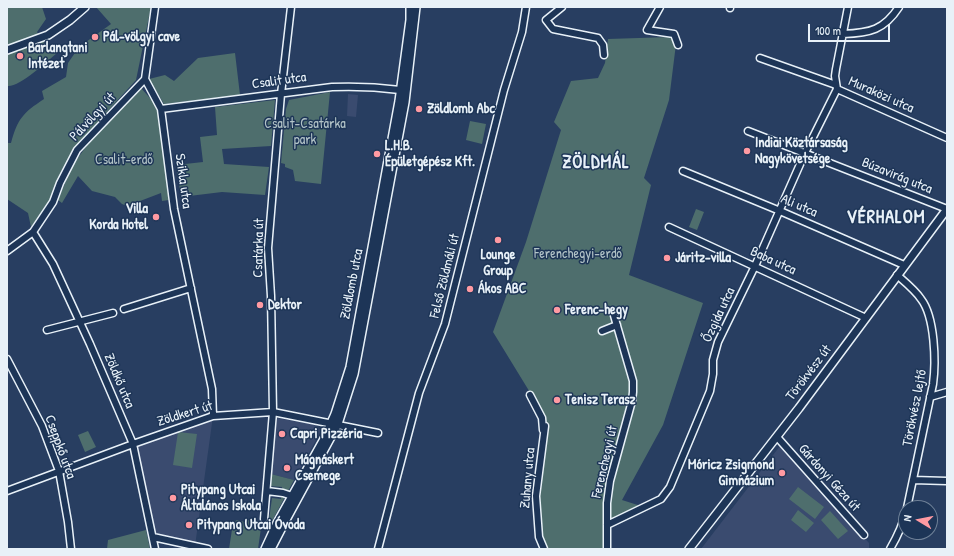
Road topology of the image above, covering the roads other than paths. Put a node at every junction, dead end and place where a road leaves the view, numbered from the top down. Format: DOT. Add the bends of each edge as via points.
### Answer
graph roads {
  1 [pos="85,7"];
  2 [pos="155,7"];
  3 [pos="291,7"];
  4 [pos="410,7"];
  5 [pos="416,7"];
  6 [pos="526,7"];
  7 [pos="562,7"];
  8 [pos="660,7"];
  9 [pos="848,7"];
  10 [pos="899,7"];
  11 [pos="843,34"];
  12 [pos="678,45"];
  13 [pos="7,50"];
  14 [pos="604,55"];
  15 [pos="760,58"];
  16 [pos="145,79"];
  17 [pos="837,87"];
  18 [pos="403,91"];
  19 [pos="281,94"];
  20 [pos="161,109"];
  21 [pos="748,131"];
  22 [pos="947,138"];
  23 [pos="805,153"];
  24 [pos="683,171"];
  25 [pos="947,209"];
  26 [pos="780,211"];
  27 [pos="669,227"];
  28 [pos="32,232"];
  29 [pos="7,251"];
  30 [pos="755,266"];
  31 [pos="904,266"];
  32 [pos="897,275"];
  33 [pos="191,288"];
  34 [pos="124,310"];
  35 [pos="613,312"];
  36 [pos="113,313"];
  37 [pos="866,318"];
  38 [pos="80,322"];
  39 [pos="618,325"];
  40 [pos="47,330"];
  41 [pos="602,331"];
  42 [pos="7,359"];
  43 [pos="947,392"];
  44 [pos="530,395"];
  45 [pos="930,396"];
  46 [pos="272,412"];
  47 [pos="213,416"];
  48 [pos="334,424"];
  49 [pos="378,433"];
  50 [pos="777,437"];
  51 [pos="133,444"];
  52 [pos="59,471"];
  53 [pos="913,480"];
  54 [pos="947,481"];
  55 [pos="302,483"];
  56 [pos="7,491"];
  57 [pos="267,491"];
  58 [pos="292,496"];
  59 [pos="909,500"];
  60 [pos="264,519"];
  61 [pos="607,525"];
  62 [pos="898,532"];
  63 [pos="864,536"];
  64 [pos="153,537"];
  65 [pos="72,549"];
  66 [pos="155,549"];
  67 [pos="208,549"];
  68 [pos="265,549"];
  69 [pos="271,549"];
  70 [pos="378,549"];
  71 [pos="544,549"];
  72 [pos="607,549"];
  73 [pos="689,549"];
  74 [pos="890,549"];
  1 -- 13 [label="street" via="48,35"];
  2 -- 16 [label="street"];
  3 -- 19 [label="street, Csatárka út"];
  4 -- 18 [label="street, Zöldlomb utca"];
  5 -- 18 [label="street, Zöldlomb utca"];
  6 -- 70 [label="street, Felső Zöldmáli út" via="522,32 504,90 445,324 418,393"];
  7 -- 14 [label="street" via="546,20 553,29 598,38 603,45"];
  8 -- 12 [label="street" via="647,30 674,34"];
  9 -- 11 [label="street, Muraközi utca"];
  10 -- 11 [label="street" via="886,23 875,30"];
  11 -- 17 [label="street, Muraközi utca" via="835,76"];
  15 -- 17 [label="street"];
  16 -- 20 [label="street, Szikla utca"];
  16 -- 28 [label="street, Pálvölgyi út" via="77,150 53,202"];
  17 -- 22 [label="street, Muraközi utca"];
  17 -- 23 [label="street, Őzgida utca"];
  18 -- 19 [label="street, Csalit utca" via="356,86 315,88"];
  18 -- 48 [label="street, Zöldlomb utca" via="350,367"];
  19 -- 20 [label="street, Csalit utca"];
  19 -- 46 [label="street, Csatárka út" via="268,248"];
  20 -- 33 [label="street, Szikla utca" via="174,209"];
  21 -- 23 [label="street, Búzavirág utca"];
  23 -- 25 [label="street, Búzavirág utca"];
  23 -- 26 [label="street, Őzgida utca"];
  24 -- 26 [label="street, Ali utca"];
  25 -- 31 [label="street, Törökvész út"];
  26 -- 30 [label="street, Őzgida utca"];
  26 -- 31 [label="street, Ali utca"];
  27 -- 30 [label="street, Baba utca"];
  28 -- 29 [label="street, Pálvölgyi út"];
  28 -- 38 [label="street, Zöldkő utca" via="53,264"];
  30 -- 37 [label="street, Baba utca"];
  30 -- 61 [label="street, Őzgida utca" via="718,342 710,390 670,487 661,499"];
  31 -- 32 [label="street, Törökvész út"];
  32 -- 37 [label="street, Törökvész út"];
  32 -- 45 [label="street, Törökvész lejtő" via="922,300 928,313 936,367"];
  33 -- 34 [label="street"];
  33 -- 47 [label="street, Szikla utca" via="212,389"];
  35 -- 39 [label="street, Ferenchegyi út"];
  36 -- 38 [label="street"];
  37 -- 50 [label="street, Törökvész út"];
  38 -- 40 [label="street"];
  38 -- 51 [label="street, Zöldkő utca"];
  39 -- 41 [label="street"];
  39 -- 61 [label="street, Ferenchegyi út" via="634,392 610,481"];
  42 -- 52 [label="street, Cseppkő utca" via="42,426"];
  43 -- 45 [label="street"];
  44 -- 71 [label="street, Zuhany utca" via="542,418 544,429 536,496 539,537"];
  45 -- 53 [label="street, Törökvész lejtő"];
  46 -- 47 [label="street, Zöldkert út"];
  46 -- 48 [label="street, Zöldkert út"];
  46 -- 57 [label="street, Csatárka út"];
  47 -- 51 [label="street, Zöldkert út"];
  48 -- 49 [label="street, Zöldkert út"];
  48 -- 55 [label="street, Zöldlomb utca"];
  50 -- 63 [label="street, Gárdonyi Géza út"];
  50 -- 73 [label="street, Törökvész út"];
  51 -- 52 [label="street, Zöldkert út"];
  51 -- 64 [label="street, Zöldkő utca"];
  52 -- 56 [label="street, Zöldkert út"];
  52 -- 65 [label="street, Cseppkő utca"];
  53 -- 54 [label="street"];
  53 -- 59 [label="street, Törökvész lejtő"];
  55 -- 58 [label="street, Zöldlomb utca"];
  55 -- 69 [label="street, Zöldlomb utca"];
  57 -- 58 [label="street"];
  57 -- 60 [label="street, Csatárka út"];
  58 -- 68 [label="street, Zöldlomb utca"];
  61 -- 72 [label="street, Ferenchegyi út"];
  62 -- 74 [label="street"];
  64 -- 66 [label="street, Zöldkő utca"];
  64 -- 67 [label="street"];
}
